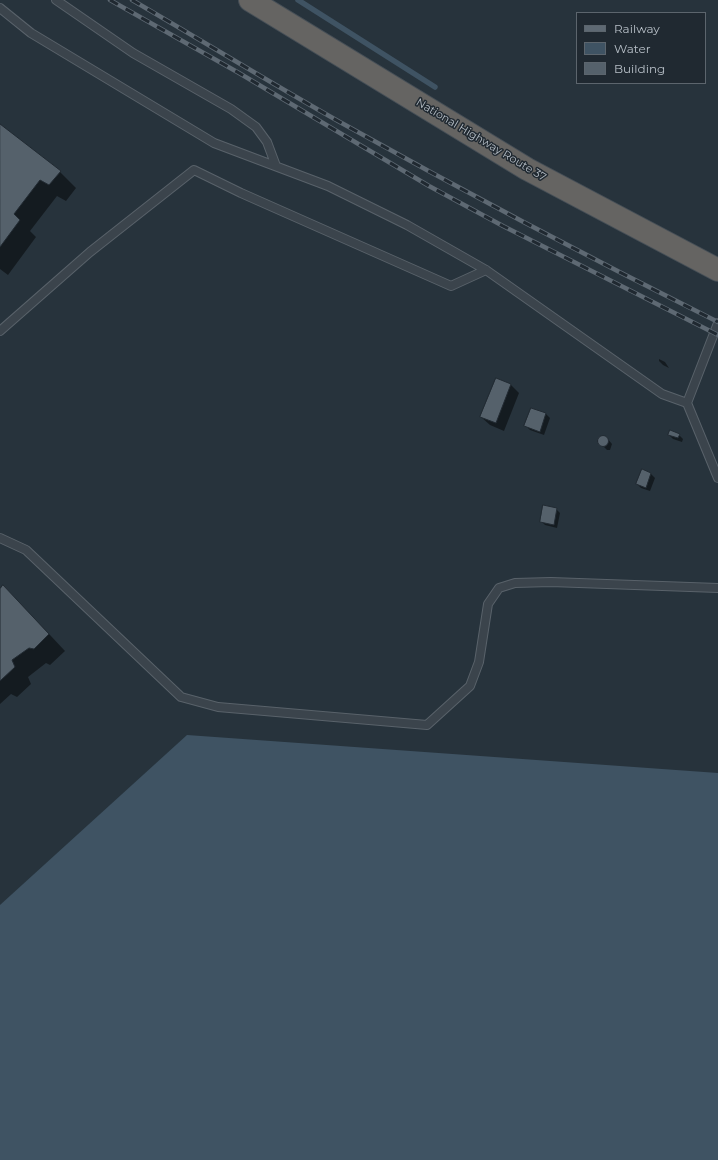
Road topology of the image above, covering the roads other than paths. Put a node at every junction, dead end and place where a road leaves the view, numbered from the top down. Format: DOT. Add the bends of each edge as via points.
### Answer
graph roads {
  1 [pos="56,0"];
  2 [pos="250,0"];
  3 [pos="0,8"];
  4 [pos="276,166"];
  5 [pos="486,270"];
  6 [pos="718,270"];
  7 [pos="718,323"];
  8 [pos="0,331"];
  9 [pos="687,403"];
  10 [pos="718,478"];
  11 [pos="0,538"];
  12 [pos="718,588"];
  1 -- 4 [label="lane" via="133,53 231,109 256,127 267,142"];
  2 -- 6 [label="highway, National Highway Route 37" via="527,169"];
  3 -- 4 [label="lane" via="31,33 214,143"];
  4 -- 5 [label="lane" via="328,186 388,215"];
  5 -- 8 [label="lane" via="451,286 194,170 90,252"];
  5 -- 9 [label="lane" via="662,394"];
  7 -- 9 [label="lane"];
  9 -- 10 [label="lane"];
  11 -- 12 [label="lane" via="26,550 181,697 218,708 427,725 470,686 479,662 488,604 499,588 515,583 551,582"];
}
